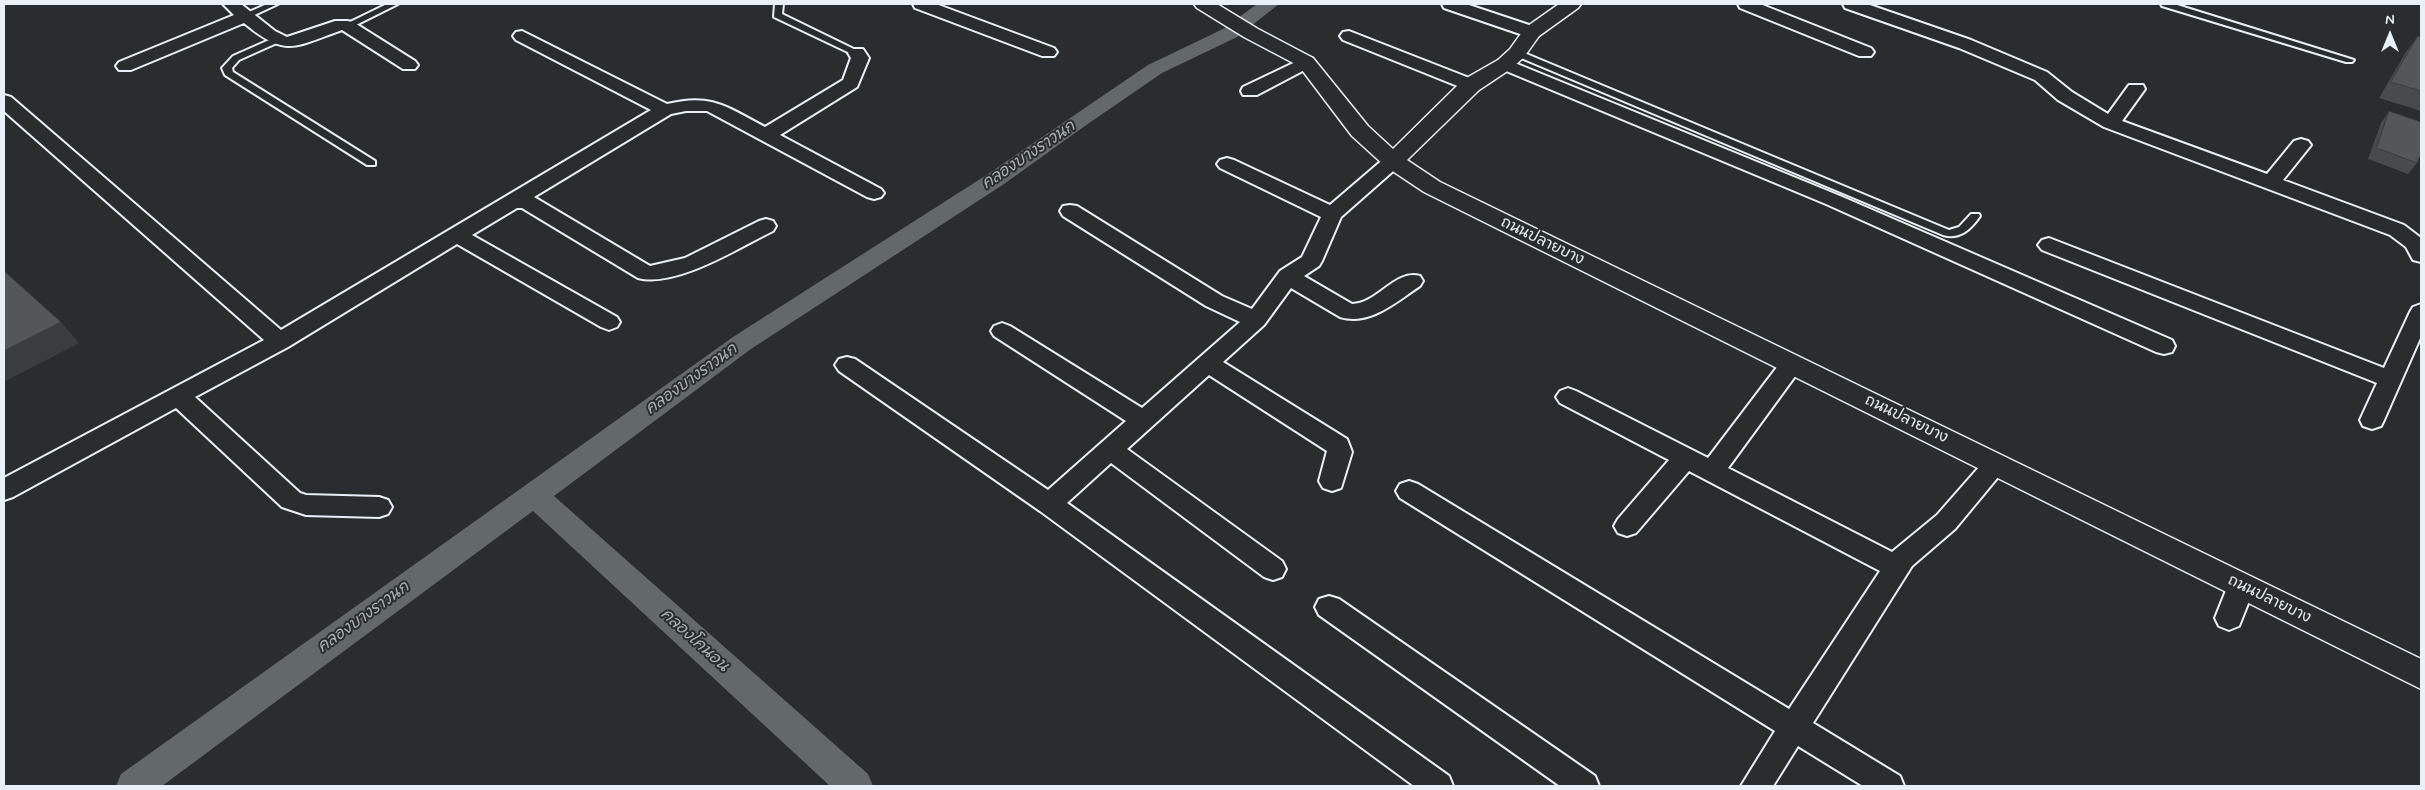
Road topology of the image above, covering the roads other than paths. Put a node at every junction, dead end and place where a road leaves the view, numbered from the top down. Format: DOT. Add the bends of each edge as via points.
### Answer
graph roads {
  1 [pos="231,4"];
  2 [pos="274,4"];
  3 [pos="394,4"];
  4 [pos="779,4"];
  5 [pos="921,4"];
  6 [pos="1450,4"];
  7 [pos="1571,4"];
  8 [pos="1746,4"];
  9 [pos="1851,4"];
  10 [pos="2165,4"];
  11 [pos="1209,6"];
  12 [pos="245,16"];
  13 [pos="346,26"];
  14 [pos="1532,32"];
  15 [pos="522,36"];
  16 [pos="1349,36"];
  17 [pos="272,37"];
  18 [pos="1048,52"];
  19 [pos="1865,52"];
  20 [pos="857,53"];
  21 [pos="1511,58"];
  22 [pos="2349,60"];
  23 [pos="1306,62"];
  24 [pos="409,65"];
  25 [pos="125,66"];
  26 [pos="1471,85"];
  27 [pos="2136,89"];
  28 [pos="1250,91"];
  29 [pos="4,101"];
  30 [pos="665,110"];
  31 [pos="2111,123"];
  32 [pos="766,135"];
  33 [pos="2301,146"];
  34 [pos="1393,161"];
  35 [pos="371,164"];
  36 [pos="1226,164"];
  37 [pos="2271,182"];
  38 [pos="874,193"];
  39 [pos="513,201"];
  40 [pos="1070,212"];
  41 [pos="1332,214"];
  42 [pos="1975,216"];
  43 [pos="766,226"];
  44 [pos="457,235"];
  45 [pos="2419,242"];
  46 [pos="2049,245"];
  47 [pos="1288,276"];
  48 [pos="1412,281"];
  49 [pos="2421,312"];
  50 [pos="1256,320"];
  51 [pos="609,322"];
  52 [pos="1002,331"];
  53 [pos="280,342"];
  54 [pos="2164,346"];
  55 [pos="1208,362"];
  56 [pos="1792,364"];
  57 [pos="848,365"];
  58 [pos="2390,379"];
  59 [pos="179,396"];
  60 [pos="1568,397"];
  61 [pos="1143,420"];
  62 [pos="2372,420"];
  63 [pos="1110,449"];
  64 [pos="1685,458"];
  65 [pos="1996,465"];
  66 [pos="1712,471"];
  67 [pos="1332,482"];
  68 [pos="4,490"];
  69 [pos="1409,491"];
  70 [pos="1048,504"];
  71 [pos="379,507"];
  72 [pos="1627,526"];
  73 [pos="1897,568"];
  74 [pos="1273,569"];
  75 [pos="2241,586"];
  76 [pos="1329,607"];
  77 [pos="2229,618"];
  78 [pos="2421,675"];
  79 [pos="1795,727"];
  80 [pos="1438,786"];
  81 [pos="1584,786"];
  82 [pos="1756,786"];
  83 [pos="1889,786"];
  1 -- 12 [label="street"];
  2 -- 12 [label="lane"];
  3 -- 13 [label="lane"];
  4 -- 20 [label="lane" via="777,15"];
  5 -- 18 [label="street" via="965,12"];
  6 -- 14 [label="street"];
  7 -- 14 [label="street"];
  8 -- 19 [label="street"];
  9 -- 31 [label="street" via="1965,44 2041,76 2065,96"];
  10 -- 22 [label="lane"];
  11 -- 23 [label="street, ถนนปลายบาง"];
  12 -- 17 [label="street"];
  12 -- 25 [label="street"];
  13 -- 17 [label="street" via="334,26 292,42"];
  13 -- 24 [label="street"];
  14 -- 21 [label="street"];
  15 -- 30 [label="street"];
  16 -- 26 [label="street"];
  17 -- 35 [label="lane" via="236,58 229,64 228,73"];
  20 -- 32 [label="street" via="860,58 851,83"];
  21 -- 26 [label="street"];
  21 -- 42 [label="lane" via="1947,233 1962,232"];
  21 -- 54 [label="street"];
  23 -- 28 [label="street"];
  23 -- 34 [label="street, ถนนปลายบาง" via="1360,131"];
  26 -- 34 [label="street"];
  27 -- 31 [label="street"];
  29 -- 53 [label="street"];
  30 -- 32 [label="street" via="686,104 711,106"];
  30 -- 39 [label="street"];
  31 -- 37 [label="street"];
  32 -- 38 [label="street"];
  33 -- 37 [label="street"];
  34 -- 41 [label="street"];
  34 -- 56 [label="street, ถนนปลายบาง" via="1432,187"];
  36 -- 41 [label="street"];
  37 -- 45 [label="street" via="2397,230"];
  39 -- 43 [label="street" via="527,202 646,273 682,267"];
  39 -- 44 [label="street"];
  40 -- 50 [label="street" via="1214,301"];
  41 -- 47 [label="street" via="1312,261"];
  44 -- 51 [label="street"];
  44 -- 53 [label="street"];
  46 -- 58 [label="street"];
  47 -- 48 [label="street" via="1348,312 1370,309"];
  47 -- 50 [label="street"];
  49 -- 58 [label="street"];
  50 -- 55 [label="street"];
  52 -- 61 [label="street"];
  53 -- 59 [label="street"];
  55 -- 61 [label="street"];
  55 -- 67 [label="street" via="1338,446 1340,452"];
  56 -- 65 [label="street, ถนนปลายบาง"];
  56 -- 66 [label="street"];
  57 -- 70 [label="street"];
  58 -- 62 [label="street"];
  59 -- 68 [label="street"];
  59 -- 71 [label="street" via="291,500 306,505"];
  60 -- 64 [label="street"];
  61 -- 63 [label="street"];
  63 -- 70 [label="street"];
  63 -- 74 [label="street"];
  64 -- 66 [label="street"];
  64 -- 72 [label="street"];
  65 -- 73 [label="street" via="1946,522 1902,558"];
  65 -- 75 [label="street, ถนนปลายบาง"];
  66 -- 73 [label="street"];
  69 -- 79 [label="street"];
  70 -- 80 [label="street"];
  73 -- 79 [label="street"];
  75 -- 77 [label="street"];
  75 -- 78 [label="street, ถนนปลายบาง"];
  76 -- 81 [label="street"];
  79 -- 82 [label="street"];
  79 -- 83 [label="street"];
}
